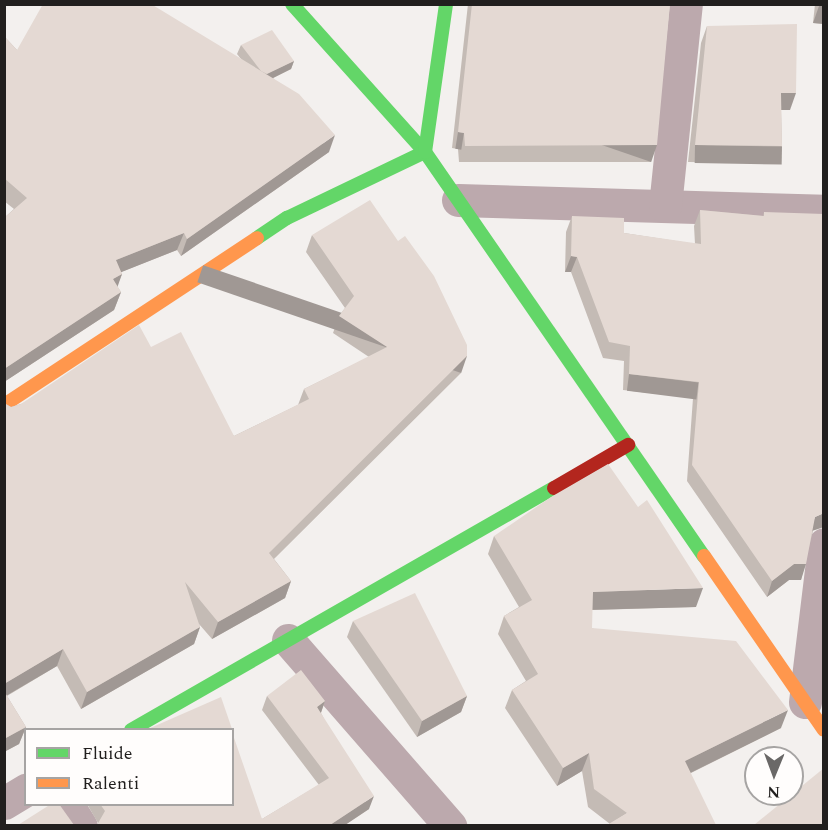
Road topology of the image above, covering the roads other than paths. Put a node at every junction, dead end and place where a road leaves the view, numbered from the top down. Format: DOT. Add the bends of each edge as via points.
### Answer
graph roads {
  1 [pos="292,4"];
  2 [pos="446,4"];
  3 [pos="686,4"];
  4 [pos="425,152"];
  5 [pos="458,200"];
  6 [pos="664,206"];
  7 [pos="824,211"];
  8 [pos="4,405"];
  9 [pos="628,446"];
  10 [pos="824,544"];
  11 [pos="288,640"];
  12 [pos="806,702"];
  13 [pos="133,728"];
  14 [pos="824,730"];
  15 [pos="24,791"];
  16 [pos="4,803"];
  17 [pos="68,806"];
  18 [pos="81,825"];
  19 [pos="450,825"];
  1 -- 4 [label="street"];
  2 -- 4 [label="street"];
  3 -- 6 [label="street"];
  4 -- 5 [label="street"];
  4 -- 8 [label="street" via="287,218"];
  5 -- 6 [label="street"];
  5 -- 9 [label="street"];
  6 -- 7 [label="street"];
  9 -- 11 [label="street"];
  9 -- 12 [label="street"];
  10 -- 12 [label="street"];
  11 -- 13 [label="street"];
  11 -- 19 [label="street"];
  12 -- 14 [label="street"];
  15 -- 16 [label="street"];
  17 -- 18 [label="street"];
}
